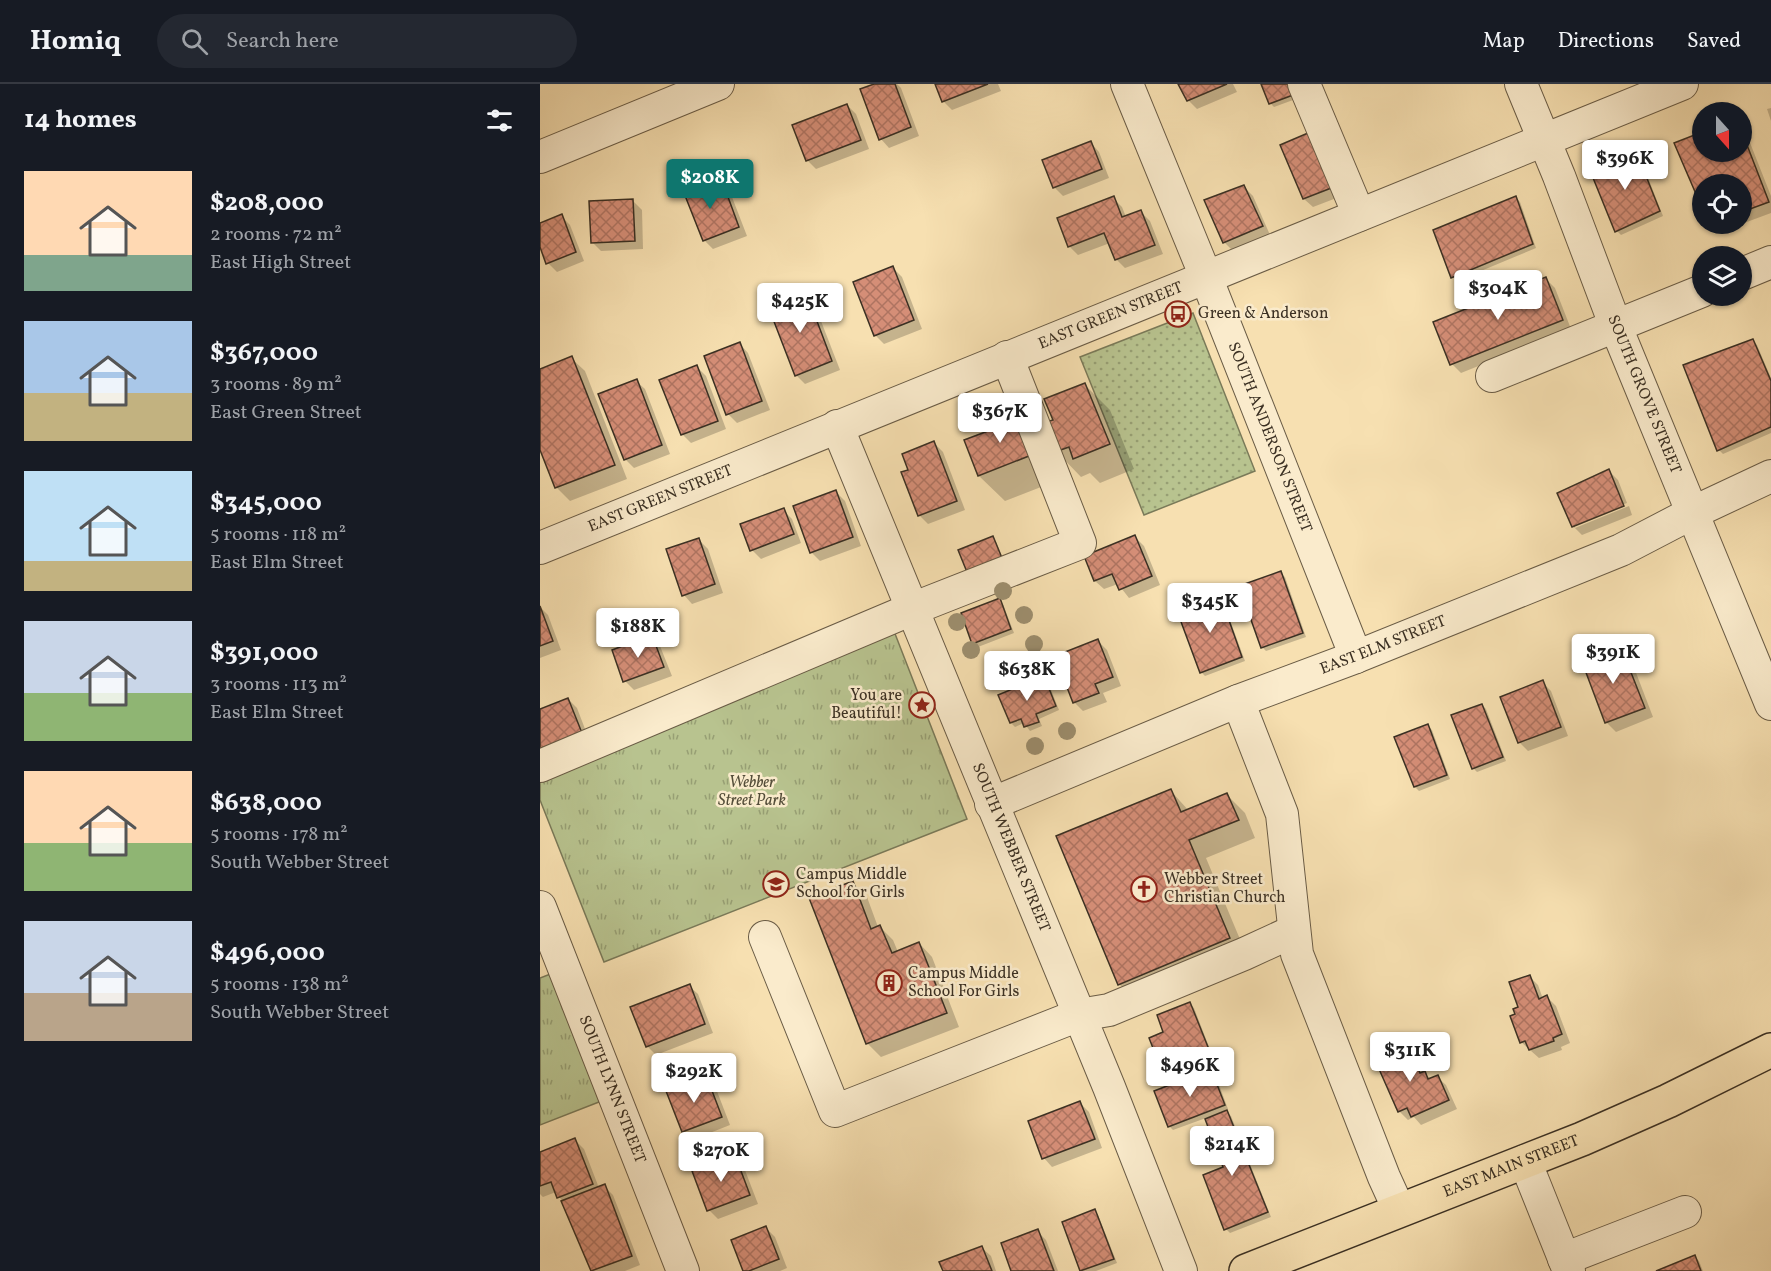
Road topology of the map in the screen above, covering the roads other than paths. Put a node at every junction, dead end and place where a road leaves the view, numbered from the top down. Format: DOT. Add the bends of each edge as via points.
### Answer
graph roads {
  1 [pos="1127,84"];
  2 [pos="1304,84"];
  3 [pos="1521,84"];
  4 [pos="1682,84"];
  5 [pos="706,86"];
  6 [pos="1545,140"];
  7 [pos="540,157"];
  8 [pos="1359,215"];
  9 [pos="1771,262"];
  10 [pos="1752,270"];
  11 [pos="1206,277"];
  12 [pos="1692,295"];
  13 [pos="1616,327"];
  14 [pos="1007,357"];
  15 [pos="1492,376"];
  16 [pos="837,426"];
  17 [pos="1771,476"];
  18 [pos="1692,513"];
  19 [pos="540,548"];
  20 [pos="912,609"];
  21 [pos="1356,657"];
  22 [pos="1769,696"];
  23 [pos="1238,701"];
  24 [pos="540,766"];
  25 [pos="992,804"];
  26 [pos="540,907"];
  27 [pos="1294,931"];
  28 [pos="765,937"];
  29 [pos="1079,1015"];
  30 [pos="1771,1050"];
  31 [pos="1525,1161"];
  32 [pos="1399,1210"];
  33 [pos="1685,1212"];
  34 [pos="1566,1265"];
  35 [pos="683,1271"];
  36 [pos="1181,1271"];
  37 [pos="1246,1271"];
  1 -- 11 [label="street, SOUTH ANDERSON STREET"];
  2 -- 8 [label="street"];
  3 -- 6 [label="street, SOUTH GROVE STREET"];
  4 -- 6 [label="street, EAST GREEN STREET"];
  5 -- 7 [label="street"];
  6 -- 8 [label="street, EAST GREEN STREET"];
  6 -- 13 [label="street, SOUTH GROVE STREET"];
  8 -- 11 [label="street, EAST GREEN STREET"];
  9 -- 10 [label="street"];
  11 -- 14 [label="street, EAST GREEN STREET"];
  11 -- 21 [label="street, SOUTH ANDERSON STREET"];
  12 -- 13 [label="street"];
  13 -- 15 [label="street"];
  13 -- 18 [label="street, SOUTH GROVE STREET"];
  14 -- 16 [label="street, EAST GREEN STREET"];
  14 -- 20 [label="street" via="1080,543"];
  16 -- 19 [label="street, EAST GREEN STREET"];
  16 -- 20 [label="street, SOUTH WEBBER STREET"];
  17 -- 18 [label="street, EAST ELM STREET"];
  18 -- 21 [label="street, EAST ELM STREET" via="1621,550"];
  18 -- 22 [label="street, SOUTH GROVE STREET"];
  20 -- 24 [label="street"];
  20 -- 25 [label="street, SOUTH WEBBER STREET"];
  21 -- 23 [label="street, EAST ELM STREET"];
  23 -- 25 [label="street, EAST ELM STREET"];
  23 -- 27 [label="street" via="1282,814"];
  25 -- 29 [label="street, SOUTH WEBBER STREET"];
  26 -- 35 [label="street, SOUTH LYNN STREET"];
  27 -- 29 [label="street" via="1109,1010"];
  27 -- 32 [label="street" via="1297,954"];
  28 -- 29 [label="street" via="835,1111"];
  29 -- 36 [label="street, SOUTH WEBBER STREET"];
  30 -- 31 [label="main road, EAST MAIN STREET" via="1668,1101"];
  31 -- 32 [label="main road, EAST MAIN STREET"];
  31 -- 34 [label="street"];
  32 -- 37 [label="main road, EAST MAIN STREET"];
  33 -- 34 [label="street"];
}
